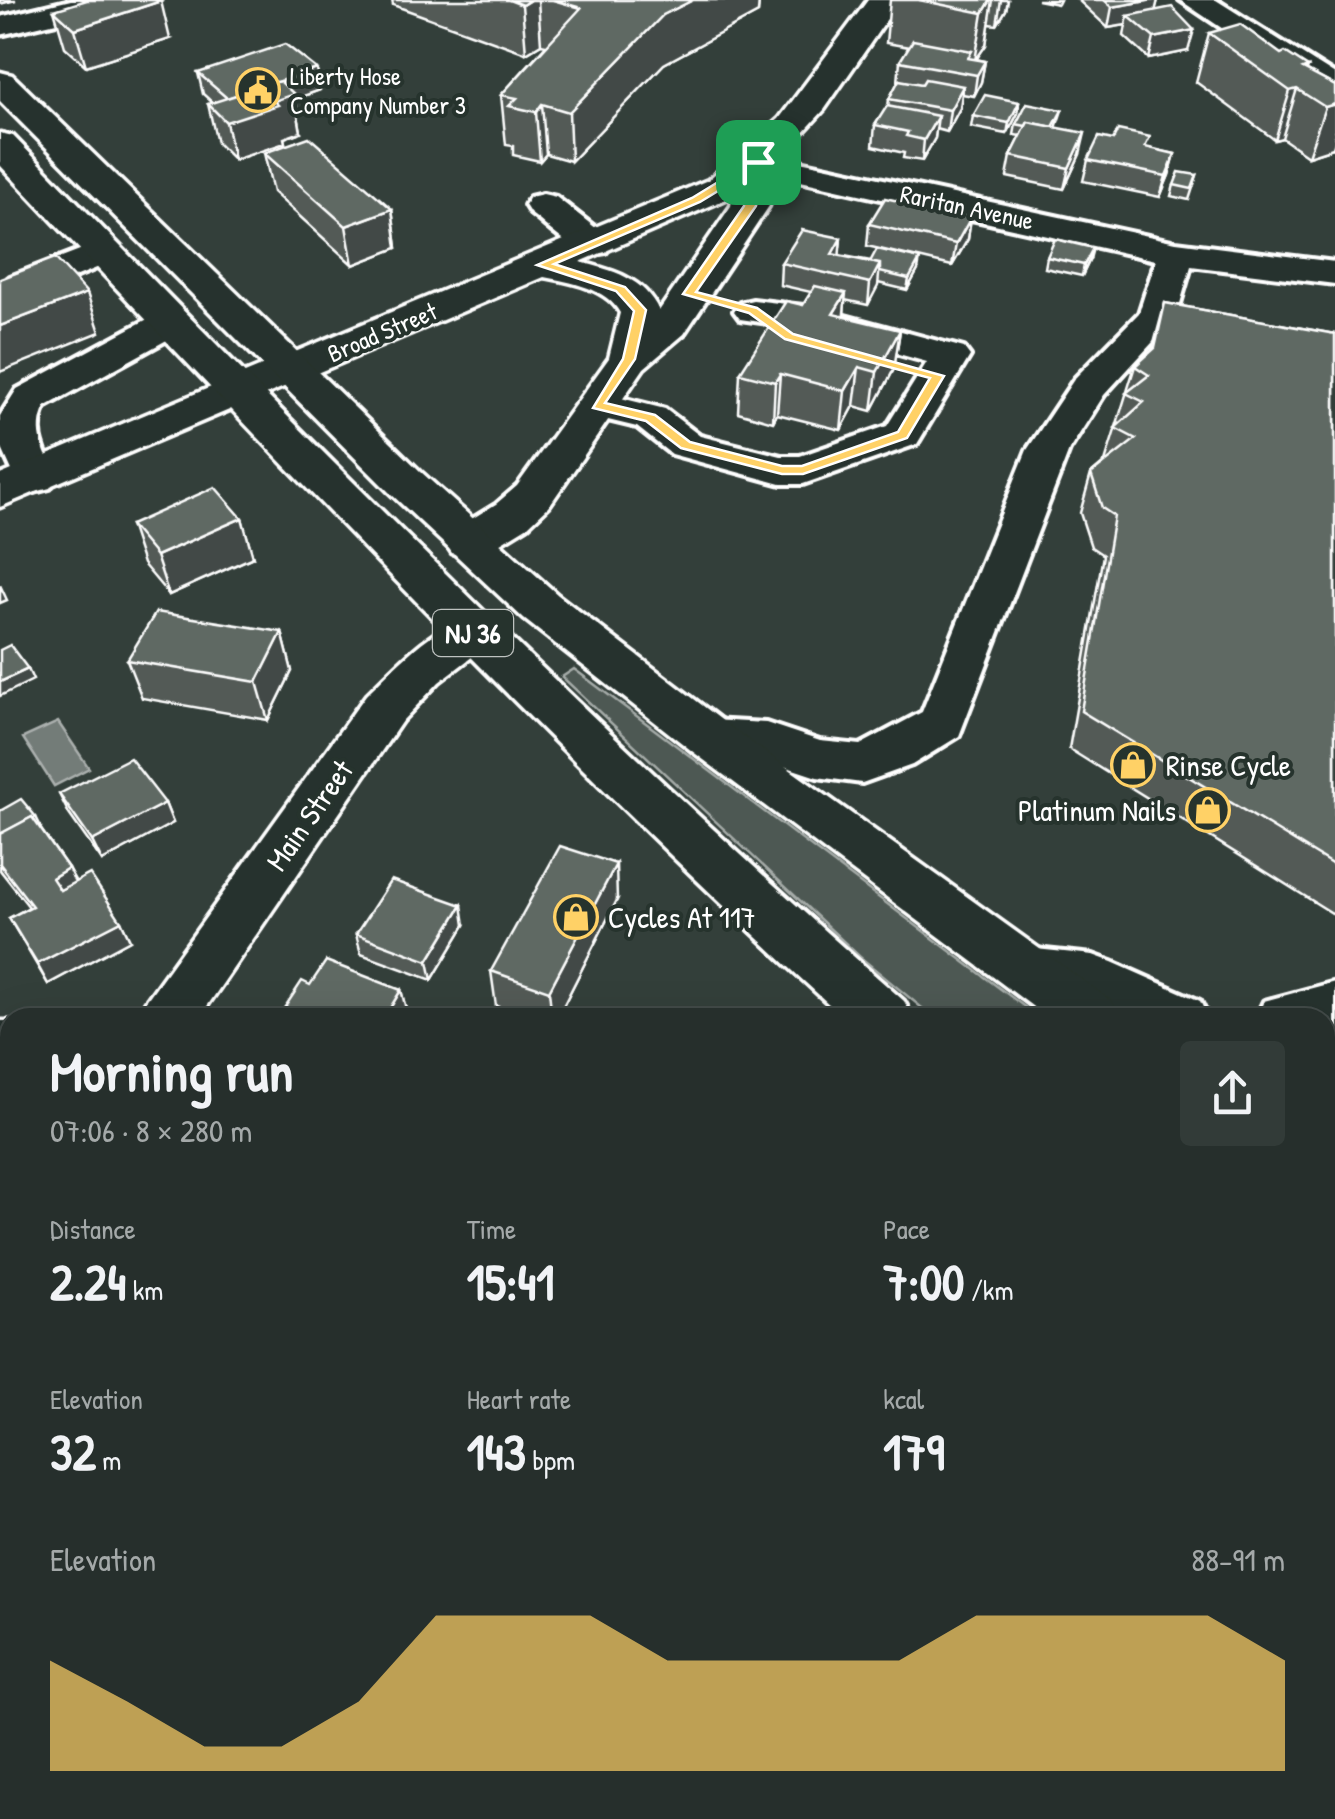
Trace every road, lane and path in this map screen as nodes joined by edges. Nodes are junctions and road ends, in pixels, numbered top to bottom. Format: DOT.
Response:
graph roads {
  1 [pos="110,0"];
  2 [pos="884,0"];
  3 [pos="1214,3"];
  4 [pos="0,26"];
  5 [pos="0,82"];
  6 [pos="1335,89"];
  7 [pos="0,144"];
  8 [pos="758,162"];
  9 [pos="543,205"];
  10 [pos="604,239"];
  11 [pos="103,252"];
  12 [pos="1176,253"];
  13 [pos="543,265"];
  14 [pos="1335,273"];
  15 [pos="689,294"];
  16 [pos="22,315"];
  17 [pos="170,322"];
  18 [pos="629,359"];
  19 [pos="291,370"];
  20 [pos="238,393"];
  21 [pos="598,405"];
  22 [pos="17,485"];
  23 [pos="468,542"];
  24 [pos="472,632"];
  25 [pos="710,738"];
  26 [pos="1026,970"];
  27 [pos="173,1008"];
  28 [pos="873,1008"];
  29 [pos="1078,1008"];
  30 [pos="1159,1008"];
  1 -- 4 [label="street"];
  2 -- 8 [label="main road"];
  3 -- 6 [label="street"];
  5 -- 19 [label="main road, NJ 36"];
  7 -- 11 [label="main road, NJ 36"];
  8 -- 10 [label="main road, Broad Street"];
  8 -- 12 [label="street, Raritan Avenue"];
  8 -- 15 [label="main road"];
  9 -- 10 [label="street"];
  10 -- 13 [label="main road, Broad Street"];
  10 -- 15 [label="main road"];
  11 -- 16 [label="street"];
  11 -- 17 [label="main road, NJ 36"];
  12 -- 14 [label="street, Raritan Avenue"];
  12 -- 25 [label="street"];
  13 -- 18 [label="main road"];
  13 -- 19 [label="main road, Broad Street"];
  15 -- 18 [label="main road"];
  15 -- 21 [label="street"];
  17 -- 20 [label="main road, NJ 36"];
  17 -- 22 [label="street"];
  18 -- 21 [label="main road"];
  19 -- 20 [label="main road, Broad Street"];
  19 -- 23 [label="main road, NJ 36"];
  20 -- 22 [label="main road, Broad Street"];
  20 -- 24 [label="main road, NJ 36"];
  21 -- 23 [label="main road"];
  23 -- 25 [label="main road, NJ 36"];
  24 -- 27 [label="main road, Main Street"];
  24 -- 28 [label="main road, NJ 36"];
  25 -- 26 [label="main road, NJ 36"];
  26 -- 29 [label="main road, NJ 36"];
  26 -- 30 [label="street"];
}
